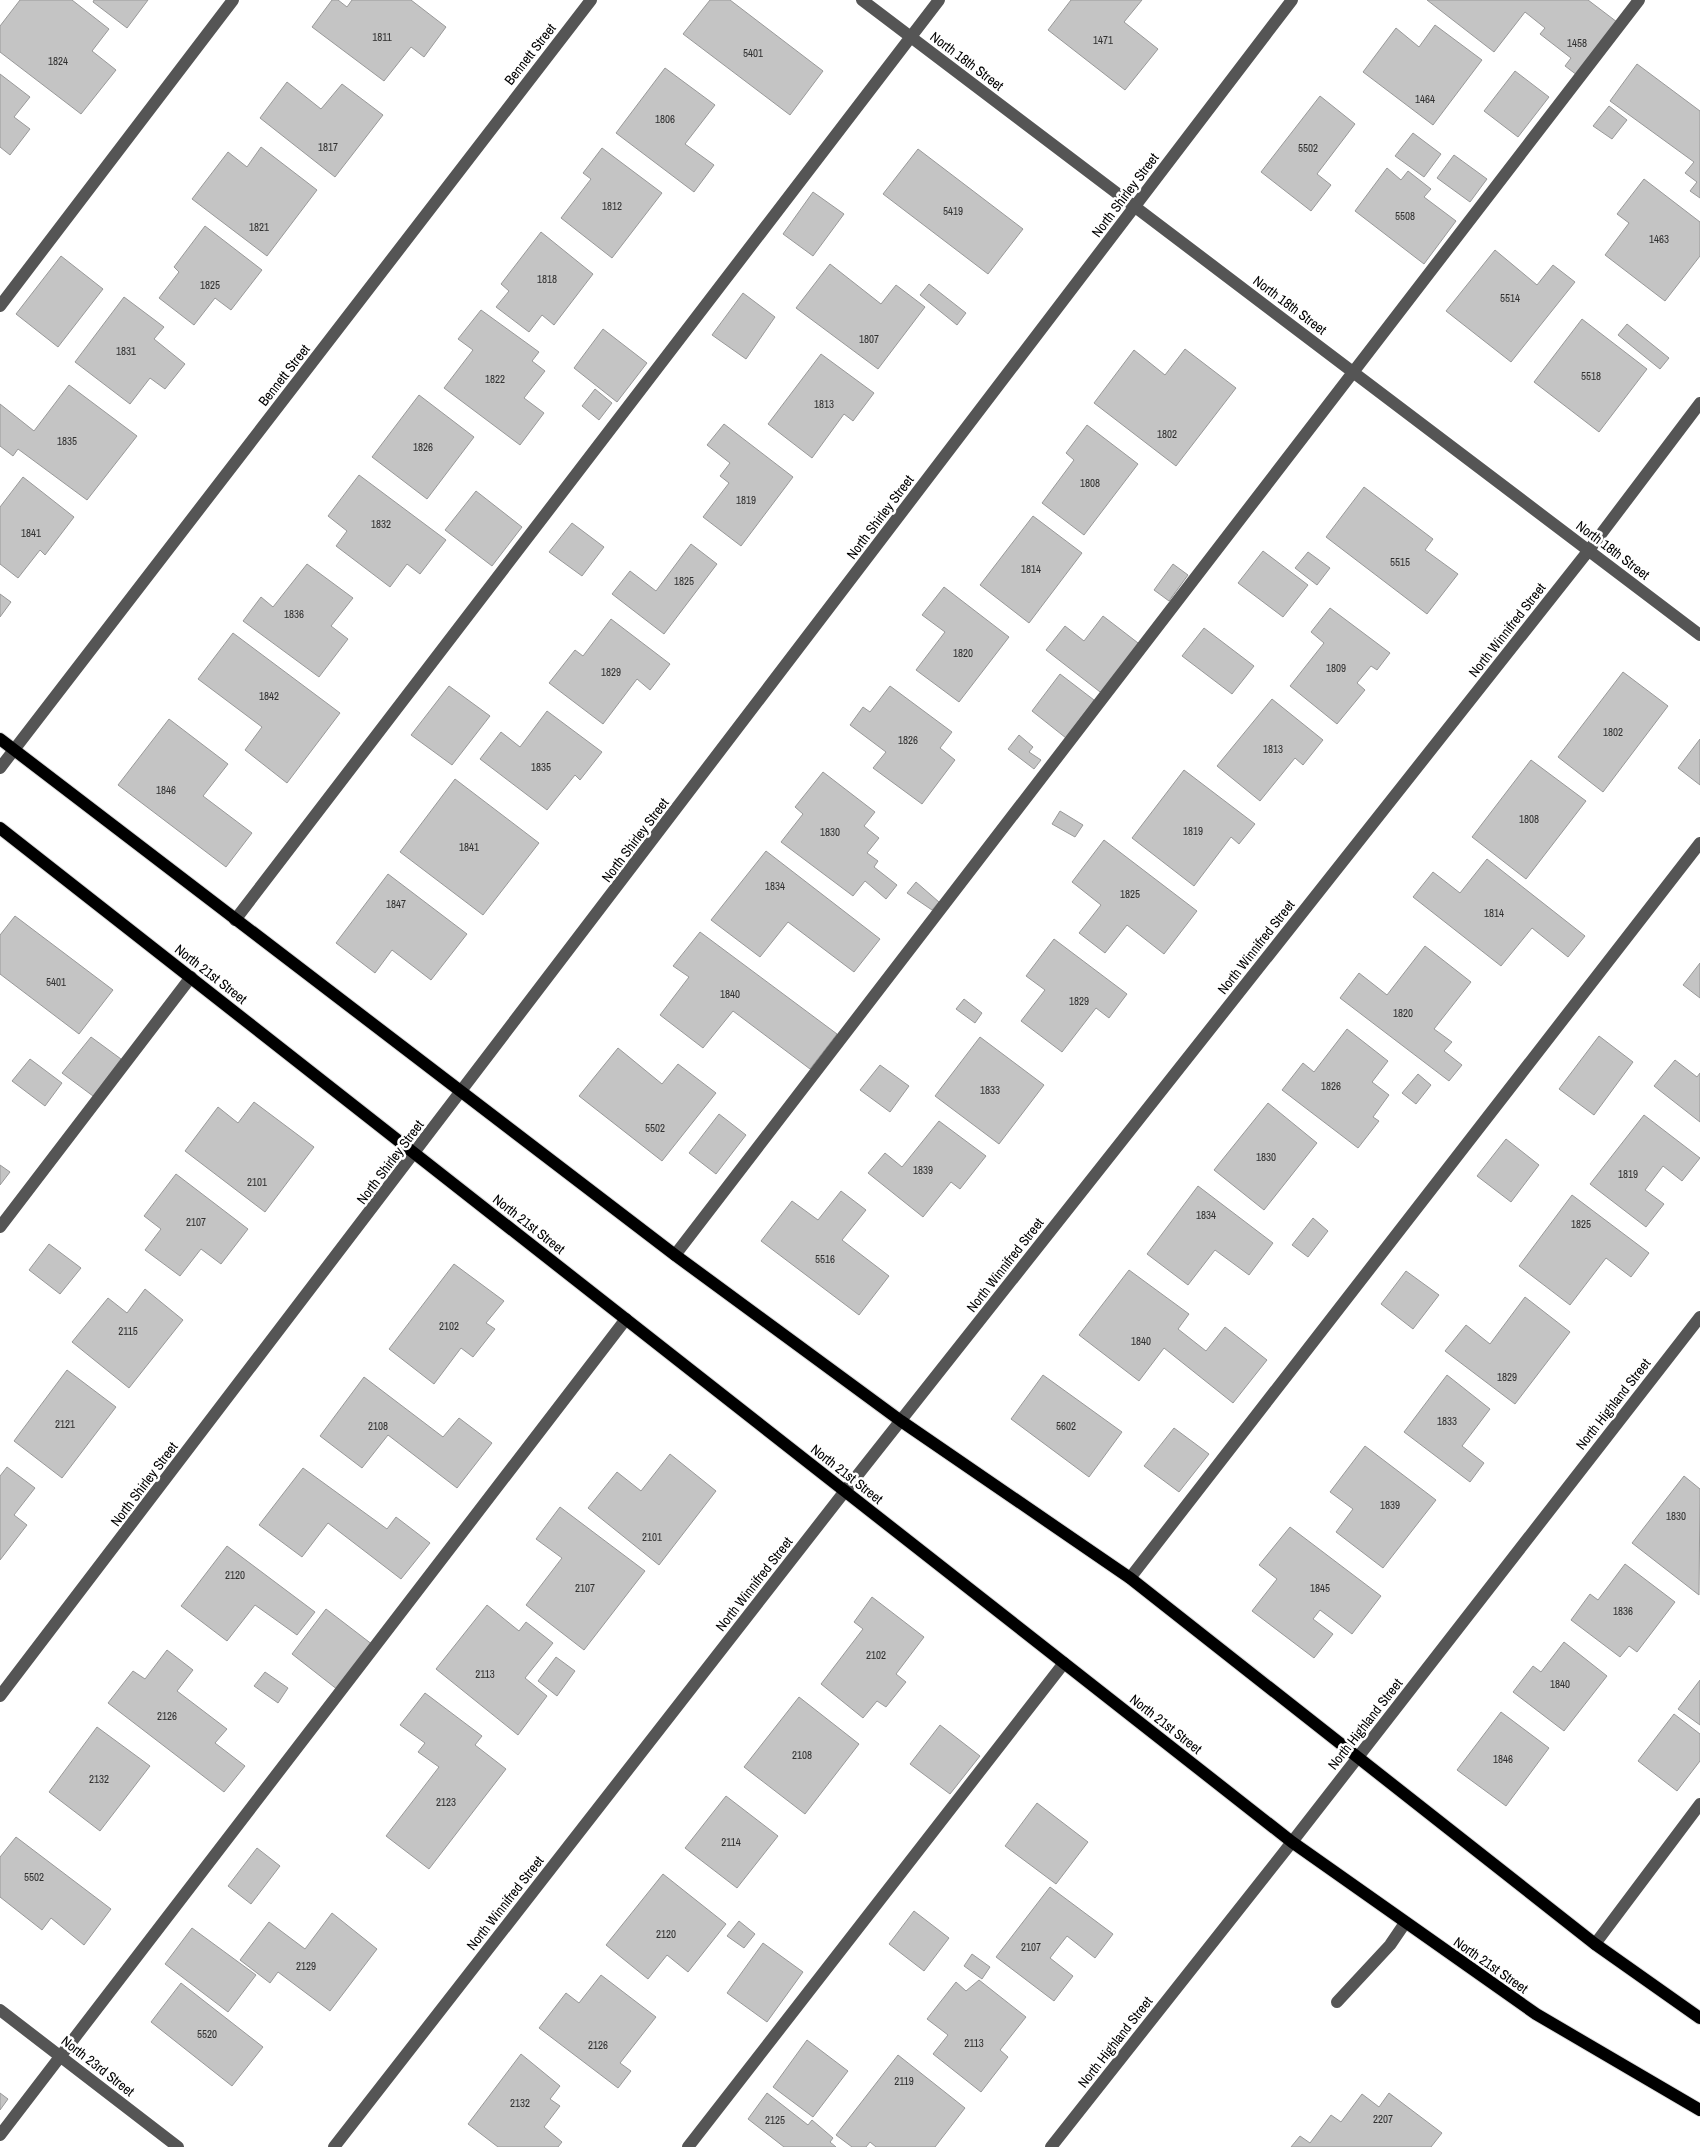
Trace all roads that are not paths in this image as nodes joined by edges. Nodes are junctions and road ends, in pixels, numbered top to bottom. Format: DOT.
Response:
graph roads {
  1 [pos="233,0"];
  2 [pos="591,0"];
  3 [pos="862,0"];
  4 [pos="939,0"];
  5 [pos="1292,0"];
  6 [pos="1638,0"];
  7 [pos="910,37"];
  8 [pos="1135,207"];
  9 [pos="0,306"];
  10 [pos="1353,372"];
  11 [pos="1700,402"];
  12 [pos="1589,550"];
  13 [pos="1700,635"];
  14 [pos="0,739"];
  15 [pos="14,750"];
  16 [pos="0,768"];
  17 [pos="0,828"];
  18 [pos="1700,843"];
  19 [pos="235,920"];
  20 [pos="191,977"];
  21 [pos="461,1093"];
  22 [pos="416,1153"];
  23 [pos="0,1227"];
  24 [pos="675,1255"];
  25 [pos="1700,1317"];
  26 [pos="626,1319"];
  27 [pos="901,1421"];
  28 [pos="845,1492"];
  29 [pos="1130,1578"];
  30 [pos="1064,1663"];
  31 [pos="0,1696"];
  32 [pos="1357,1758"];
  33 [pos="1700,1804"];
  34 [pos="1292,1842"];
  35 [pos="1405,1924"];
  36 [pos="1595,1944"];
  37 [pos="1337,2002"];
  38 [pos="0,2010"];
  39 [pos="1700,2018"];
  40 [pos="61,2056"];
  41 [pos="1700,2110"];
  42 [pos="0,2135"];
  43 [pos="178,2147"];
  44 [pos="334,2147"];
  45 [pos="688,2147"];
  46 [pos="1051,2147"];
  1 -- 9 [label="street"];
  2 -- 15 [label="street, Bennett Street"];
  3 -- 7 [label="street, North 18th Street"];
  4 -- 7 [label="street"];
  5 -- 8 [label="street, North Shirley Street"];
  6 -- 10 [label="street"];
  7 -- 8 [label="street, North 18th Street"];
  7 -- 19 [label="street"];
  8 -- 10 [label="street, North 18th Street"];
  8 -- 21 [label="street, North Shirley Street"];
  10 -- 12 [label="street, North 18th Street"];
  10 -- 24 [label="street"];
  11 -- 12 [label="street, North Winnifred Street"];
  12 -- 13 [label="street, North 18th Street"];
  12 -- 27 [label="street, North Winnifred Street"];
  14 -- 15 [label="main road"];
  15 -- 16 [label="street, Bennett Street"];
  15 -- 19 [label="main road"];
  17 -- 20 [label="main road, North 21st Street"];
  18 -- 29 [label="street"];
  19 -- 21 [label="main road"];
  20 -- 22 [label="main road, North 21st Street"];
  20 -- 23 [label="street"];
  21 -- 22 [label="street, North Shirley Street"];
  21 -- 24 [label="main road"];
  22 -- 26 [label="main road, North 21st Street"];
  22 -- 31 [label="street, North Shirley Street"];
  24 -- 27 [label="main road"];
  25 -- 32 [label="street, North Highland Street"];
  26 -- 28 [label="main road, North 21st Street"];
  26 -- 40 [label="street"];
  27 -- 28 [label="street, North Winnifred Street"];
  27 -- 29 [label="main road"];
  28 -- 30 [label="main road, North 21st Street"];
  28 -- 44 [label="street, North Winnifred Street"];
  29 -- 32 [label="main road"];
  30 -- 34 [label="main road, North 21st Street"];
  30 -- 45 [label="street"];
  32 -- 34 [label="street, North Highland Street"];
  32 -- 36 [label="main road"];
  33 -- 36 [label="street"];
  34 -- 35 [label="main road, North 21st Street"];
  34 -- 46 [label="street, North Highland Street"];
  35 -- 37 [label="street"];
  35 -- 41 [label="main road, North 21st Street"];
  36 -- 39 [label="main road"];
  38 -- 40 [label="street, North 23rd Street"];
  40 -- 42 [label="street"];
  40 -- 43 [label="street, North 23rd Street"];
}
